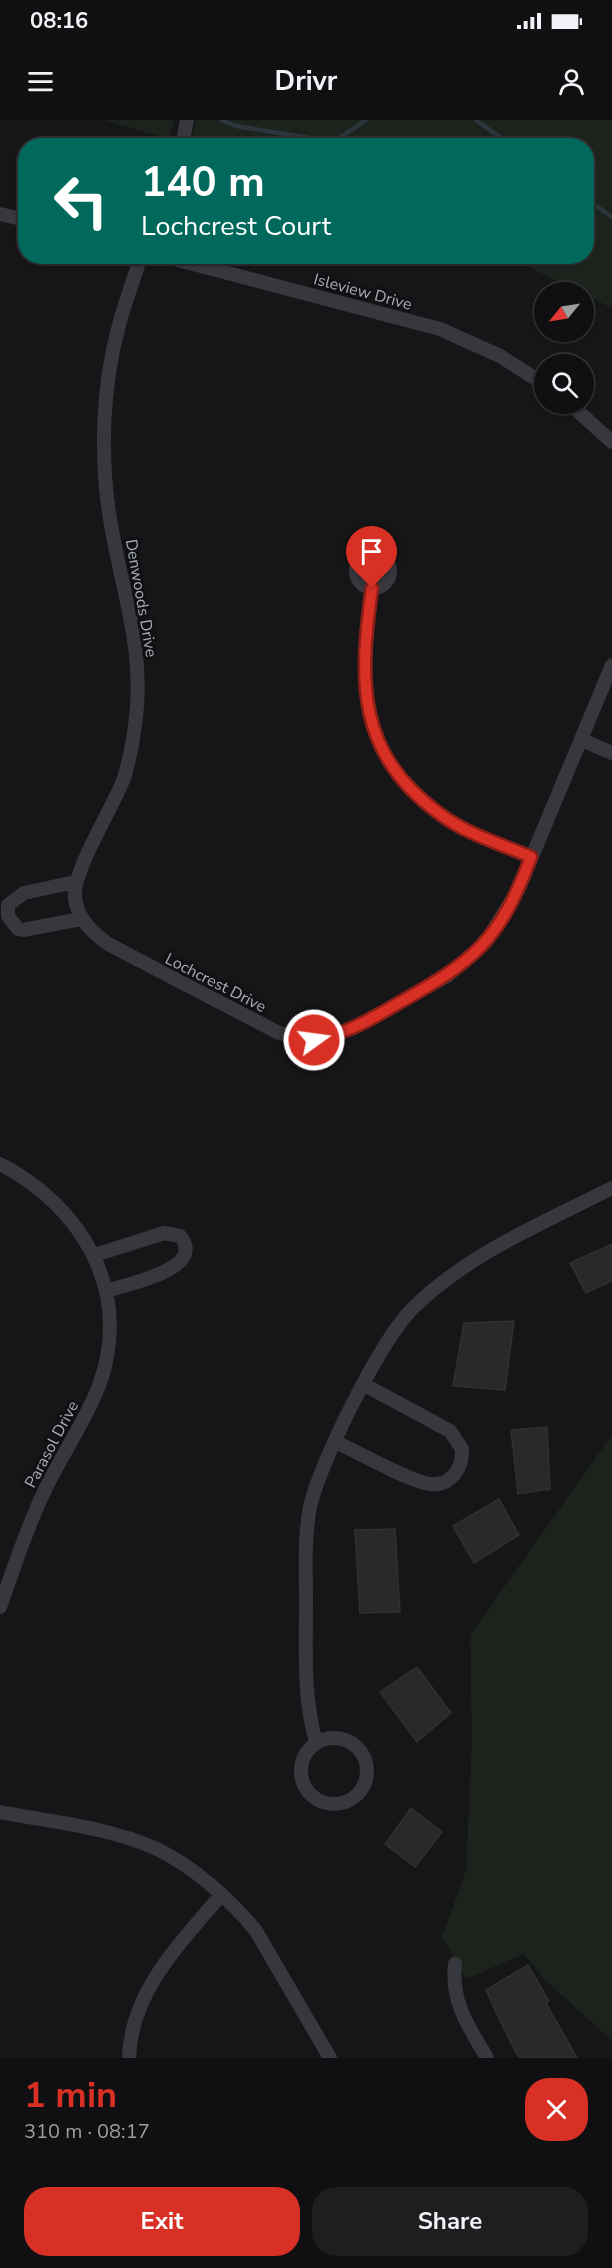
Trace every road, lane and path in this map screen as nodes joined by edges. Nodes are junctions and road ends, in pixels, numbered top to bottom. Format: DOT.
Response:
graph roads {
  1 [pos="187,120"];
  2 [pos="184,138"];
  3 [pos="0,214"];
  4 [pos="18,218"];
  5 [pos="138,264"];
  6 [pos="193,264"];
  7 [pos="534,378"];
  8 [pos="581,414"];
  9 [pos="612,442"];
  10 [pos="372,588"];
  11 [pos="612,665"];
  12 [pos="582,740"];
  13 [pos="612,753"];
  14 [pos="531,857"];
  15 [pos="75,882"];
  16 [pos="81,919"];
  17 [pos="0,1164"];
  18 [pos="612,1188"];
  19 [pos="95,1255"];
  20 [pos="106,1291"];
  21 [pos="363,1384"];
  22 [pos="336,1442"];
  23 [pos="0,1607"];
  24 [pos="316,1742"];
  25 [pos="0,1812"];
  26 [pos="221,1895"];
  27 [pos="455,1964"];
  28 [pos="129,2058"];
  29 [pos="330,2058"];
  30 [pos="487,2058"];
  1 -- 2 [label="street"];
  3 -- 4 [label="street"];
  5 -- 15 [label="street, Denwoods Drive"];
  6 -- 7 [label="street, Isleview Drive"];
  8 -- 9 [label="street"];
  10 -- 14 [label="street"];
  11 -- 12 [label="street, Lochcrest Drive"];
  12 -- 13 [label="street"];
  12 -- 14 [label="street, Lochcrest Drive"];
  14 -- 16 [label="street, Lochcrest Drive"];
  15 -- 16 [label="street"];
  15 -- 16 [label="street"];
  17 -- 19 [label="street, Parasol Drive"];
  18 -- 21 [label="street"];
  19 -- 20 [label="street, Parasol Drive"];
  19 -- 20 [label="street"];
  20 -- 23 [label="street, Parasol Drive"];
  21 -- 22 [label="street"];
  21 -- 22 [label="street"];
  22 -- 24 [label="street"];
  24 -- 24 [label="street"];
  25 -- 26 [label="street"];
  26 -- 28 [label="street"];
  26 -- 29 [label="street"];
  27 -- 30 [label="street"];
}
